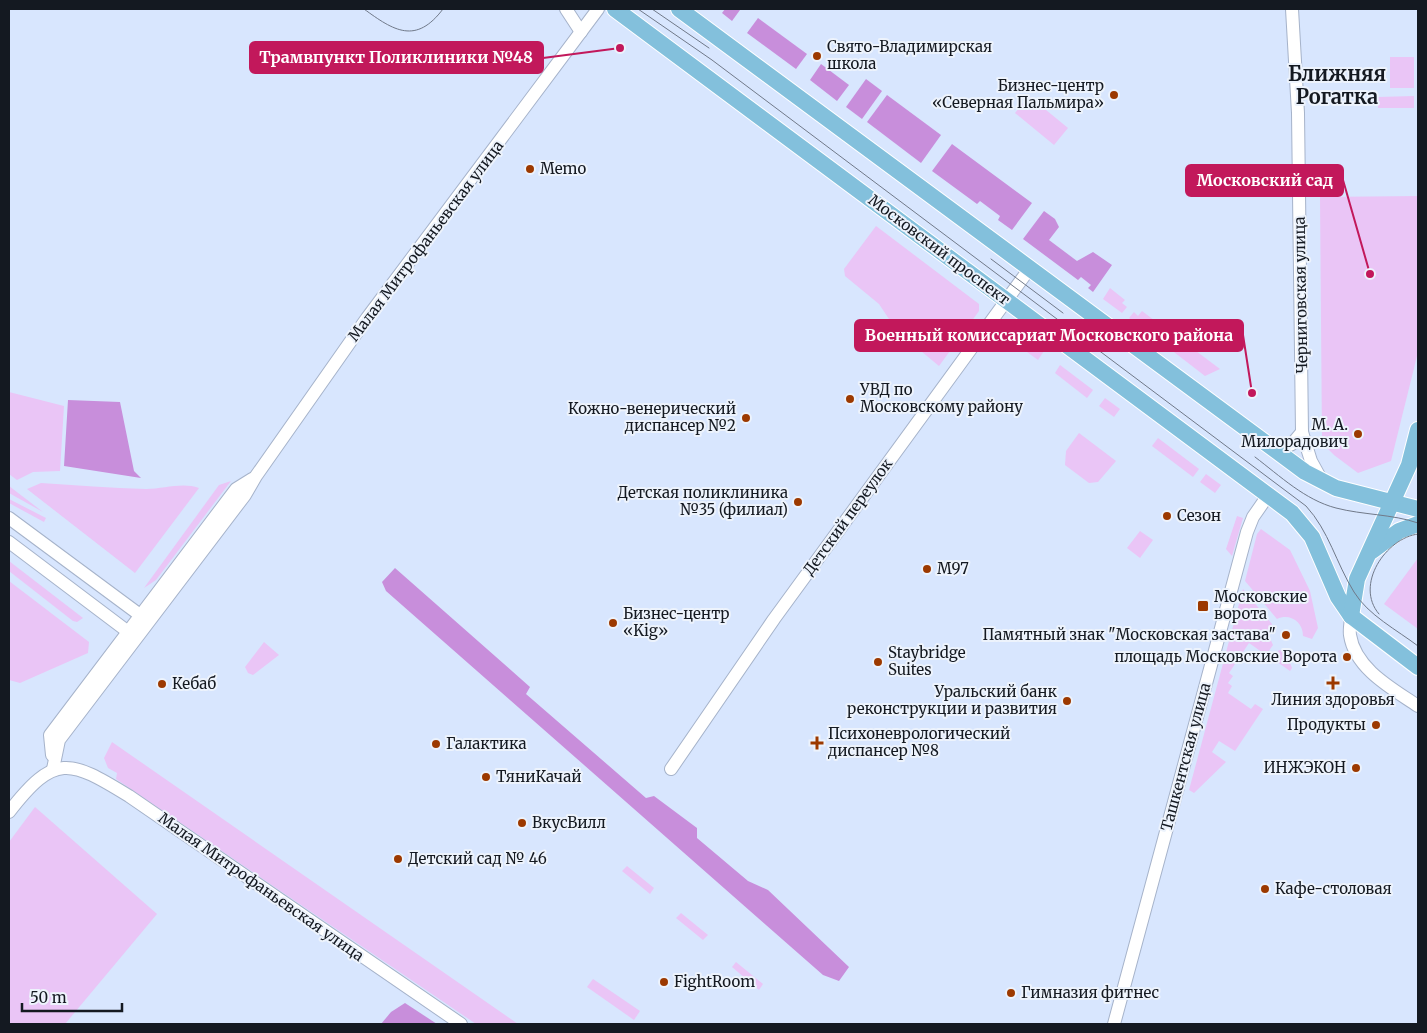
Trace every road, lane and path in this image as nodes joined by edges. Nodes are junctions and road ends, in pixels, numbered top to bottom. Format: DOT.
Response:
graph roads {
  1 [pos="566,9"];
  2 [pos="598,9"];
  3 [pos="615,9"];
  4 [pos="679,9"];
  5 [pos="1292,9"];
  6 [pos="581,32"];
  7 [pos="1030,268"];
  8 [pos="1007,300"];
  9 [pos="1418,430"];
  10 [pos="1302,432"];
  11 [pos="1276,451"];
  12 [pos="256,476"];
  13 [pos="1324,483"];
  14 [pos="1269,494"];
  15 [pos="1394,502"];
  16 [pos="1418,509"];
  17 [pos="9,518"];
  18 [pos="1418,524"];
  19 [pos="9,542"];
  20 [pos="1366,558"];
  21 [pos="140,615"];
  22 [pos="1351,616"];
  23 [pos="143,628"];
  24 [pos="127,631"];
  25 [pos="1418,667"];
  26 [pos="1418,706"];
  27 [pos="53,769"];
  28 [pos="671,770"];
  29 [pos="9,812"];
  30 [pos="461,1024"];
  31 [pos="1114,1024"];
  1 -- 6 [label="street"];
  2 -- 6 [label="street, Малая Митрофаньевская улица"];
  3 -- 8 [label="main road, Московский проспект"];
  4 -- 7 [label="main road"];
  5 -- 10 [label="street, Черниговская улица"];
  6 -- 12 [label="street, Малая Митрофаньевская улица"];
  7 -- 8 [label="street, Детский переулок"];
  7 -- 11 [label="main road"];
  8 -- 14 [label="main road, Московский проспект"];
  8 -- 28 [label="street, Детский переулок"];
  9 -- 15 [label="main road"];
  10 -- 11 [label="street"];
  10 -- 13 [label="street, Черниговская улица"];
  11 -- 13 [label="main road"];
  12 -- 21 [label="street, Малая Митрофаньевская улица"];
  12 -- 23 [label="street, Малая Митрофаньевская улица"];
  13 -- 15 [label="main road"];
  14 -- 22 [label="main road, Московский проспект"];
  14 -- 31 [label="street, Ташкентская улица"];
  15 -- 16 [label="main road"];
  15 -- 20 [label="main road"];
  17 -- 21 [label="street"];
  18 -- 20 [label="main road"];
  19 -- 24 [label="street"];
  20 -- 22 [label="main road"];
  21 -- 23 [label="street"];
  21 -- 24 [label="street, Малая Митрофаньевская улица"];
  22 -- 25 [label="main road, Московский проспект"];
  22 -- 26 [label="street"];
  23 -- 24 [label="street"];
  23 -- 27 [label="street, Малая Митрофаньевская улица"];
  24 -- 27 [label="street, Малая Митрофаньевская улица"];
  27 -- 29 [label="street"];
  27 -- 30 [label="street, Малая Митрофаньевская улица"];
}
